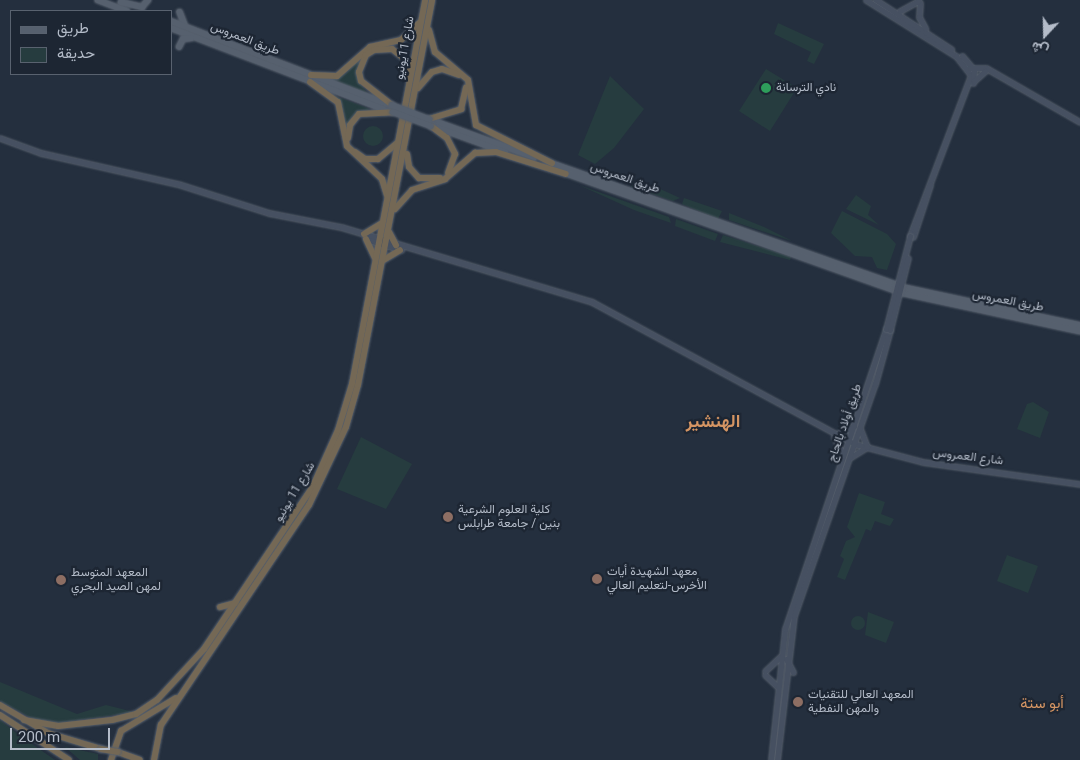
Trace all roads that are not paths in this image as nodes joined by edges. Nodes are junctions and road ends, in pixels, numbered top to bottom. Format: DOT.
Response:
graph roads {
  1 [pos="98,0"];
  2 [pos="148,0"];
  3 [pos="425,0"];
  4 [pos="432,0"];
  5 [pos="866,0"];
  6 [pos="876,0"];
  7 [pos="920,1"];
  8 [pos="119,3"];
  9 [pos="892,9"];
  10 [pos="142,10"];
  11 [pos="180,12"];
  12 [pos="426,18"];
  13 [pos="908,20"];
  14 [pos="172,22"];
  15 [pos="172,28"];
  16 [pos="928,33"];
  17 [pos="201,36"];
  18 [pos="179,47"];
  19 [pos="964,58"];
  20 [pos="984,69"];
  21 [pos="972,70"];
  22 [pos="310,78"];
  23 [pos="974,82"];
  24 [pos="411,96"];
  25 [pos="966,99"];
  26 [pos="392,109"];
  27 [pos="430,122"];
  28 [pos="1080,122"];
  29 [pos="400,137"];
  30 [pos="407,137"];
  31 [pos="0,138"];
  32 [pos="552,163"];
  33 [pos="566,174"];
  34 [pos="388,200"];
  35 [pos="387,221"];
  36 [pos="388,230"];
  37 [pos="365,236"];
  38 [pos="383,243"];
  39 [pos="398,248"];
  40 [pos="379,261"];
  41 [pos="1080,325"];
  42 [pos="888,329"];
  43 [pos="1080,331"];
  44 [pos="854,426"];
  45 [pos="860,428"];
  46 [pos="832,435"];
  47 [pos="848,442"];
  48 [pos="855,444"];
  49 [pos="867,448"];
  50 [pos="844,456"];
  51 [pos="850,458"];
  52 [pos="1080,484"];
  53 [pos="284,537"];
  54 [pos="238,600"];
  55 [pos="222,623"];
  56 [pos="783,658"];
  57 [pos="784,684"];
  58 [pos="778,686"];
  59 [pos="182,692"];
  60 [pos="0,706"];
  61 [pos="136,714"];
  62 [pos="0,716"];
  63 [pos="24,720"];
  64 [pos="69,760"];
  65 [pos="109,760"];
  66 [pos="140,760"];
  67 [pos="154,760"];
  68 [pos="772,760"];
  69 [pos="777,760"];
  1 -- 8 [label="main road"];
  2 -- 8 [label="main road"];
  3 -- 12 [label="highway, شارع 11يونيو"];
  4 -- 12 [label="highway"];
  5 -- 13 [label="main road"];
  6 -- 9 [label="main road"];
  7 -- 9 [label="main road"];
  7 -- 13 [label="main road"];
  7 -- 16 [label="main road"];
  8 -- 10 [label="main road"];
  9 -- 13 [label="main road"];
  11 -- 17 [label="main road"];
  12 -- 22 [label="highway"];
  12 -- 24 [label="highway, شارع 11يونيو"];
  12 -- 32 [label="highway"];
  13 -- 16 [label="main road"];
  13 -- 21 [label="main road"];
  14 -- 17 [label="main road, طريق العمروس"];
  15 -- 17 [label="main road, طريق العمروس"];
  16 -- 19 [label="main road"];
  17 -- 18 [label="main road"];
  17 -- 22 [label="main road, طريق العمروس"];
  19 -- 20 [label="main road"];
  19 -- 21 [label="main road"];
  20 -- 21 [label="main road"];
  20 -- 23 [label="main road"];
  20 -- 28 [label="main road"];
  21 -- 23 [label="main road"];
  21 -- 25 [label="main road"];
  22 -- 26 [label="main road, طريق العمروس"];
  22 -- 34 [label="highway"];
  23 -- 25 [label="main road"];
  24 -- 26 [label="highway"];
  24 -- 27 [label="highway"];
  24 -- 29 [label="highway, شارع 11 يونيو"];
  24 -- 30 [label="highway, شارع 11 يونيو"];
  25 -- 42 [label="main road, طريق أولاد بالحاج, bridge"];
  26 -- 27 [label="main road, طريق العمروس, bridge"];
  26 -- 29 [label="highway"];
  27 -- 30 [label="highway"];
  27 -- 32 [label="main road, طريق العمروس"];
  27 -- 33 [label="main road, طريق العمروس"];
  29 -- 34 [label="highway, شارع 11 يونيو"];
  30 -- 35 [label="highway, شارع 11 يونيو"];
  31 -- 37 [label="main road, شارع العمروس"];
  32 -- 41 [label="main road, طريق العمروس"];
  33 -- 35 [label="highway"];
  33 -- 43 [label="main road, طريق العمروس"];
  34 -- 35 [label="highway, شارع 11 يونيو"];
  35 -- 36 [label="highway, شارع 11 يونيو"];
  35 -- 37 [label="highway"];
  35 -- 38 [label="highway, شارع 11 يونيو"];
  36 -- 38 [label="highway, شارع 11 يونيو"];
  36 -- 39 [label="highway"];
  37 -- 38 [label="main road, شارع العمروس"];
  37 -- 40 [label="highway"];
  38 -- 39 [label="main road, شارع العمروس"];
  38 -- 40 [label="highway, شارع 11 يونيو"];
  39 -- 40 [label="highway"];
  39 -- 46 [label="main road, شارع العمروس"];
  40 -- 53 [label="highway, شارع 11 يونيو"];
  42 -- 44 [label="main road, طريق أولاد بالحاج"];
  42 -- 45 [label="main road, طريق أولاد بالحاج"];
  44 -- 46 [label="main road"];
  44 -- 47 [label="main road, طريق أولاد بالحاج"];
  45 -- 48 [label="main road, طريق أولاد بالحاج"];
  45 -- 49 [label="main road"];
  46 -- 47 [label="main road, شارع العمروس"];
  46 -- 50 [label="main road"];
  47 -- 48 [label="main road, شارع العمروس"];
  47 -- 50 [label="main road, طريق أولاد بالحاج"];
  48 -- 49 [label="main road, شارع العمروس"];
  48 -- 51 [label="main road, طريق أولاد بالحاج"];
  49 -- 51 [label="main road"];
  49 -- 52 [label="main road, شارع العمروس"];
  50 -- 56 [label="main road, طريق أولاد بالحاج"];
  51 -- 56 [label="main road, طريق أولاد بالحاج"];
  53 -- 54 [label="highway, شارع 11 يونيو"];
  53 -- 59 [label="highway, شارع 11 يونيو"];
  54 -- 55 [label="highway, شارع 11 يونيو"];
  54 -- 55 [label="highway"];
  55 -- 61 [label="highway, شارع 11 يونيو"];
  56 -- 57 [label="main road, طريق أولاد بالحاج"];
  56 -- 57 [label="main road"];
  56 -- 58 [label="main road, طريق أولاد بالحاج"];
  56 -- 58 [label="main road"];
  57 -- 69 [label="main road, طريق أولاد بالحاج"];
  58 -- 68 [label="main road, طريق أولاد بالحاج"];
  59 -- 65 [label="highway"];
  59 -- 67 [label="highway, شارع 11 يونيو"];
  60 -- 63 [label="highway"];
  61 -- 63 [label="highway, شارع 11 يونيو"];
  61 -- 65 [label="highway"];
  62 -- 64 [label="highway"];
  63 -- 66 [label="highway, bridge"];
}
